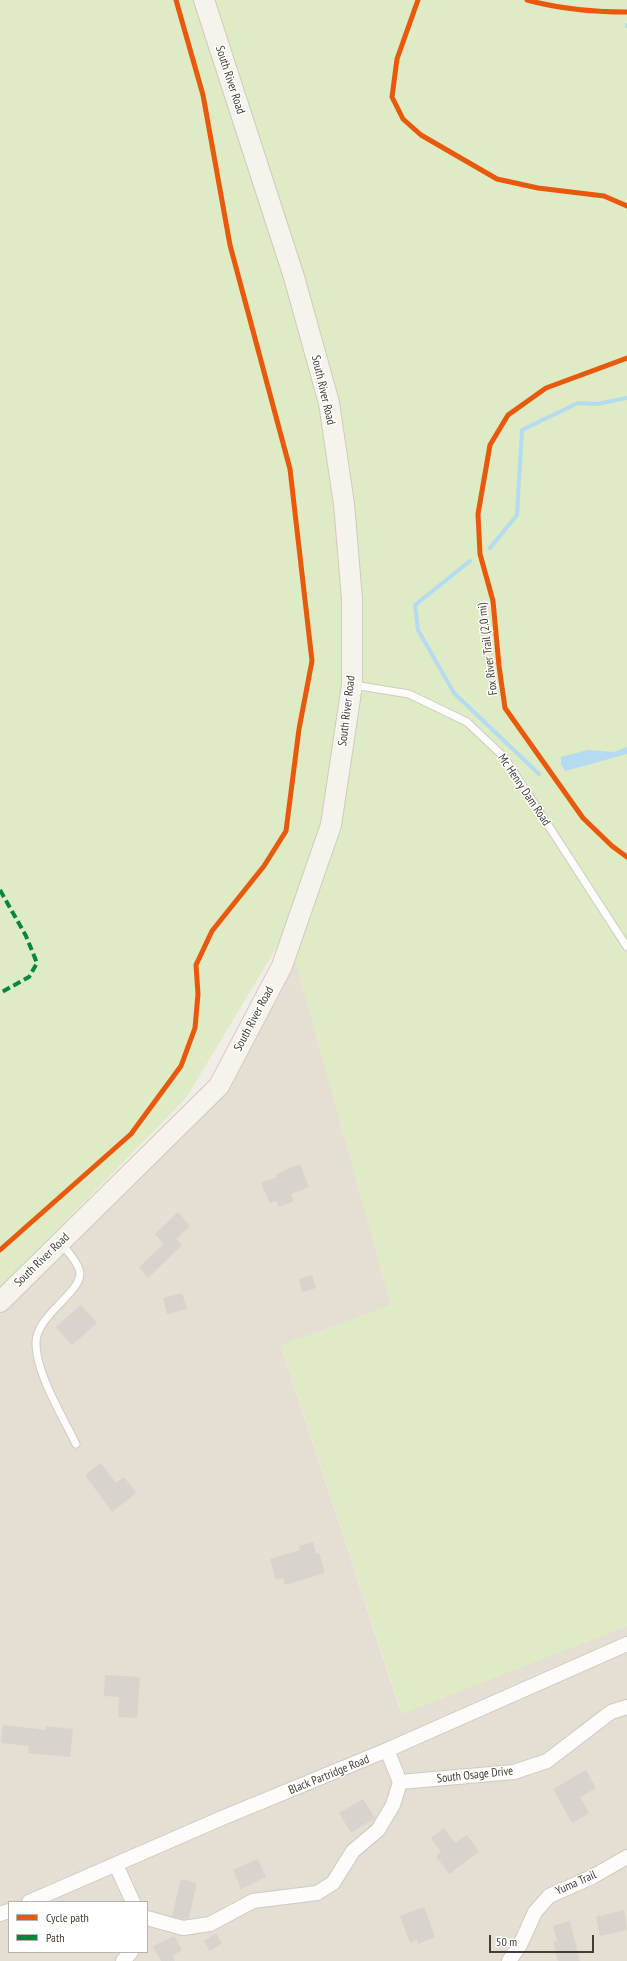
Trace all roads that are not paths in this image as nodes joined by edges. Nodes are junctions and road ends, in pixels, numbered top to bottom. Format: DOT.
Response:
graph roads {
  1 [pos="204,0"];
  2 [pos="352,685"];
  3 [pos="627,947"];
  4 [pos="60,1242"];
  5 [pos="0,1302"];
  6 [pos="76,1444"];
  7 [pos="627,1644"];
  8 [pos="627,1707"];
  9 [pos="387,1750"];
  10 [pos="400,1782"];
  11 [pos="627,1857"];
  12 [pos="116,1865"];
  13 [pos="31,1901"];
  14 [pos="133,1901"];
  15 [pos="148,1918"];
  16 [pos="130,1953"];
  17 [pos="122,1961"];
  18 [pos="510,1961"];
  1 -- 2 [label="street, South River Road"];
  2 -- 3 [label="lane, Mc Henry Dam Road"];
  2 -- 4 [label="street, South River Road"];
  4 -- 5 [label="street, South River Road"];
  4 -- 6 [label="lane"];
  7 -- 9 [label="street, Black Partridge Road"];
  8 -- 10 [label="street, South Osage Drive"];
  9 -- 10 [label="street"];
  9 -- 12 [label="street, Black Partridge Road"];
  10 -- 15 [label="street"];
  11 -- 18 [label="street, Yuma Trail"];
  12 -- 13 [label="street, Black Partridge Road"];
  12 -- 14 [label="street"];
  16 -- 17 [label="street"];
}
